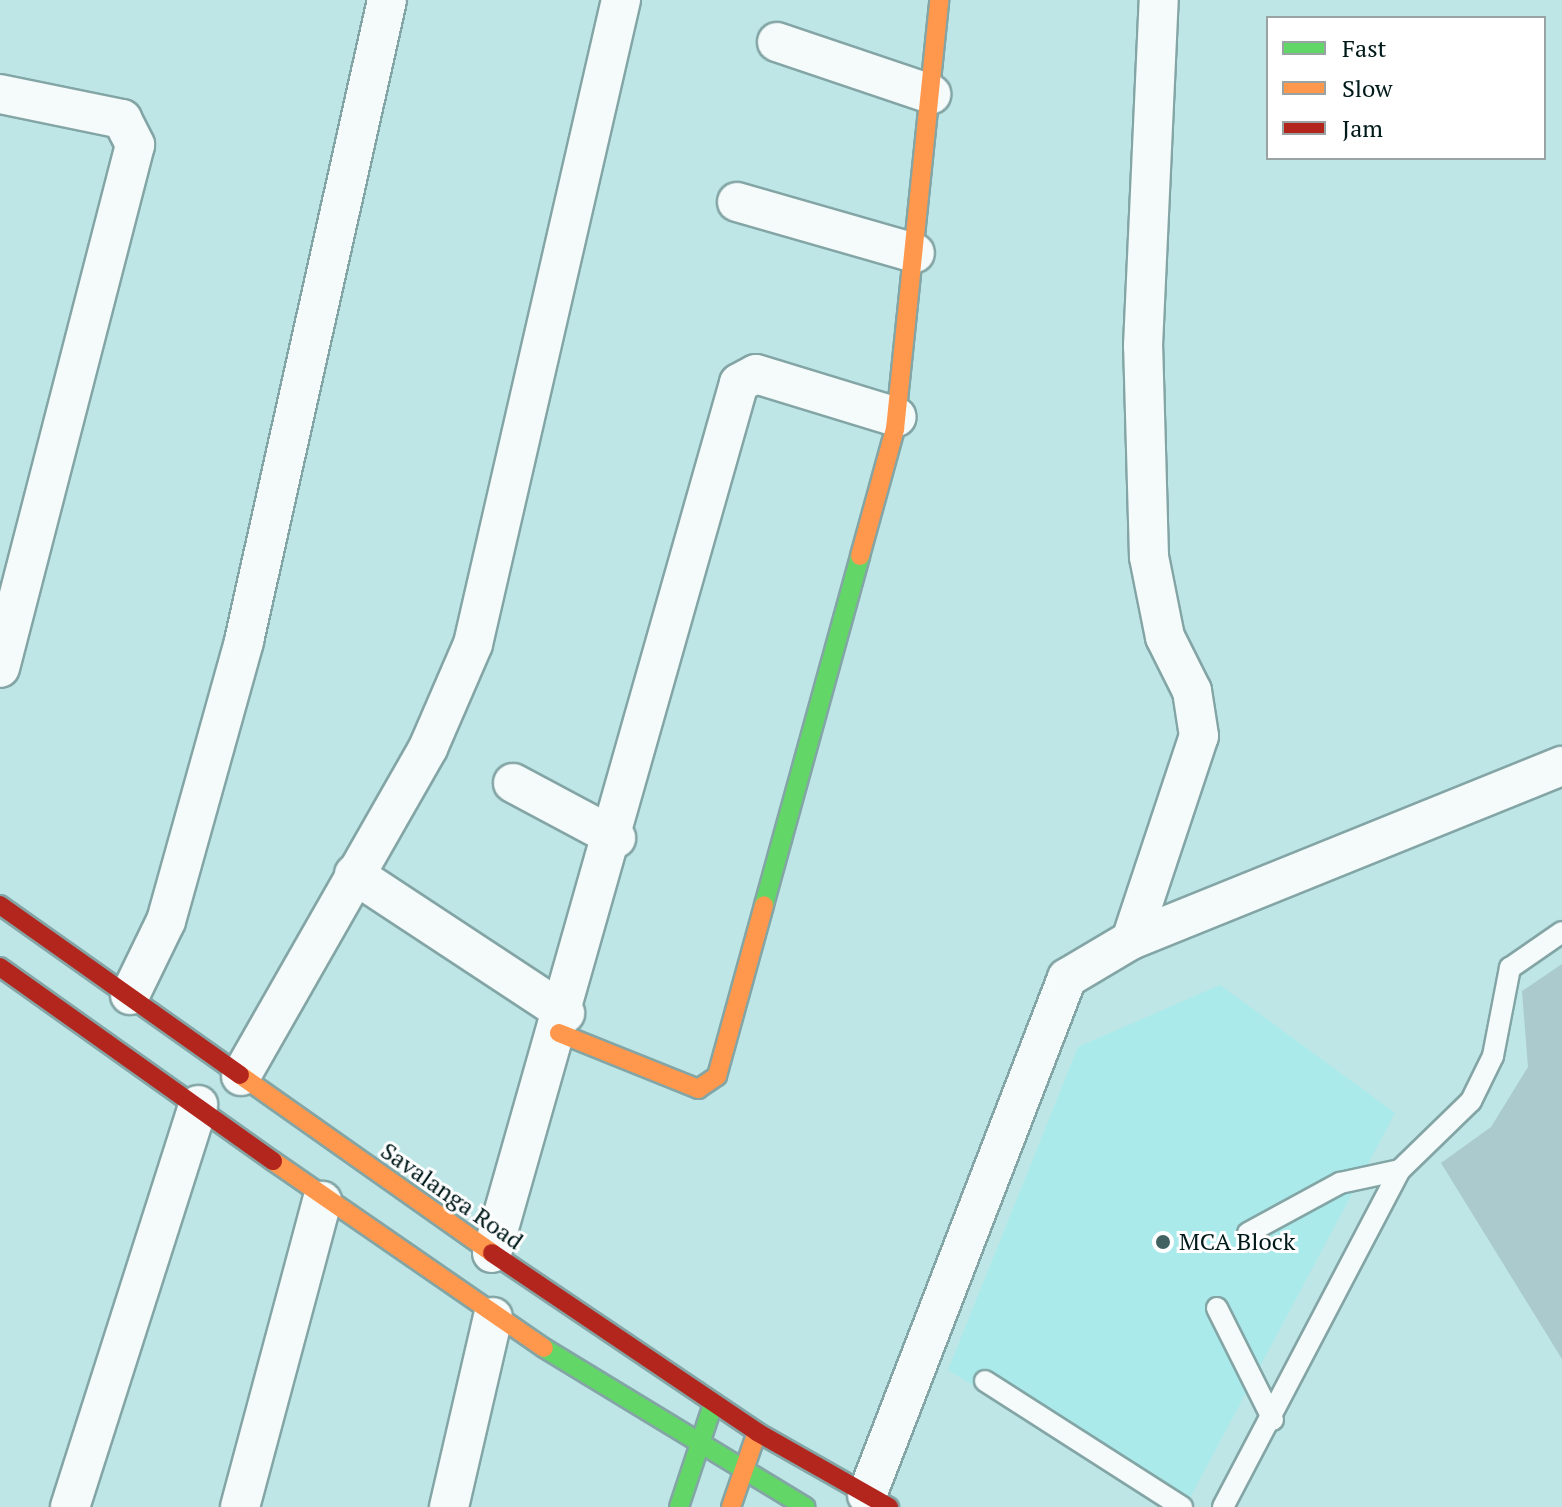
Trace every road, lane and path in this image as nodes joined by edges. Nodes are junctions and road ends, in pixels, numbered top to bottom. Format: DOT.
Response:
graph roads {
  1 [pos="387,0"];
  2 [pos="621,0"];
  3 [pos="939,0"];
  4 [pos="1159,0"];
  5 [pos="777,42"];
  6 [pos="0,94"];
  7 [pos="931,94"];
  8 [pos="737,202"];
  9 [pos="915,253"];
  10 [pos="897,417"];
  11 [pos="0,668"];
  12 [pos="1562,766"];
  13 [pos="513,783"];
  14 [pos="616,838"];
  15 [pos="354,874"];
  16 [pos="0,905"];
  17 [pos="1562,932"];
  18 [pos="1131,940"];
  19 [pos="0,967"];
  20 [pos="130,995"];
  21 [pos="562,1023"];
  22 [pos="241,1076"];
  23 [pos="198,1105"];
  24 [pos="1400,1170"];
  25 [pos="322,1201"];
  26 [pos="1248,1233"];
  27 [pos="492,1253"];
  28 [pos="1217,1308"];
  29 [pos="493,1317"];
  30 [pos="985,1381"];
  31 [pos="713,1403"];
  32 [pos="1273,1420"];
  33 [pos="757,1432"];
  34 [pos="696,1445"];
  35 [pos="741,1471"];
  36 [pos="878,1501"];
  37 [pos="70,1507"];
  38 [pos="240,1507"];
  39 [pos="449,1507"];
  40 [pos="679,1507"];
  41 [pos="731,1507"];
  42 [pos="805,1507"];
  43 [pos="1182,1507"];
  44 [pos="1223,1507"];
  1 -- 20 [label="street"];
  2 -- 15 [label="street"];
  3 -- 7 [label="main road"];
  4 -- 18 [label="street"];
  5 -- 7 [label="street"];
  6 -- 11 [label="street"];
  7 -- 9 [label="main road"];
  8 -- 9 [label="street"];
  9 -- 10 [label="main road"];
  10 -- 14 [label="street"];
  10 -- 21 [label="main road"];
  12 -- 18 [label="street"];
  13 -- 14 [label="street"];
  14 -- 21 [label="street"];
  15 -- 21 [label="street"];
  15 -- 22 [label="street"];
  16 -- 20 [label="main road, Savalanga Road"];
  17 -- 24 [label="lane"];
  18 -- 36 [label="street"];
  19 -- 23 [label="main road"];
  20 -- 22 [label="main road, Savalanga Road"];
  21 -- 27 [label="street"];
  22 -- 27 [label="main road, Savalanga Road"];
  23 -- 25 [label="main road"];
  23 -- 37 [label="street"];
  24 -- 26 [label="lane"];
  24 -- 32 [label="lane"];
  25 -- 29 [label="main road"];
  25 -- 38 [label="street"];
  27 -- 31 [label="main road, Savalanga Road"];
  28 -- 32 [label="lane"];
  29 -- 34 [label="main road"];
  29 -- 39 [label="street"];
  30 -- 43 [label="lane"];
  31 -- 33 [label="main road, Savalanga Road"];
  31 -- 34 [label="main road"];
  32 -- 44 [label="lane"];
  33 -- 35 [label="main road"];
  33 -- 36 [label="main road, Savalanga Road"];
  34 -- 35 [label="main road"];
  34 -- 40 [label="main road"];
  35 -- 41 [label="main road"];
  35 -- 42 [label="main road"];
}
